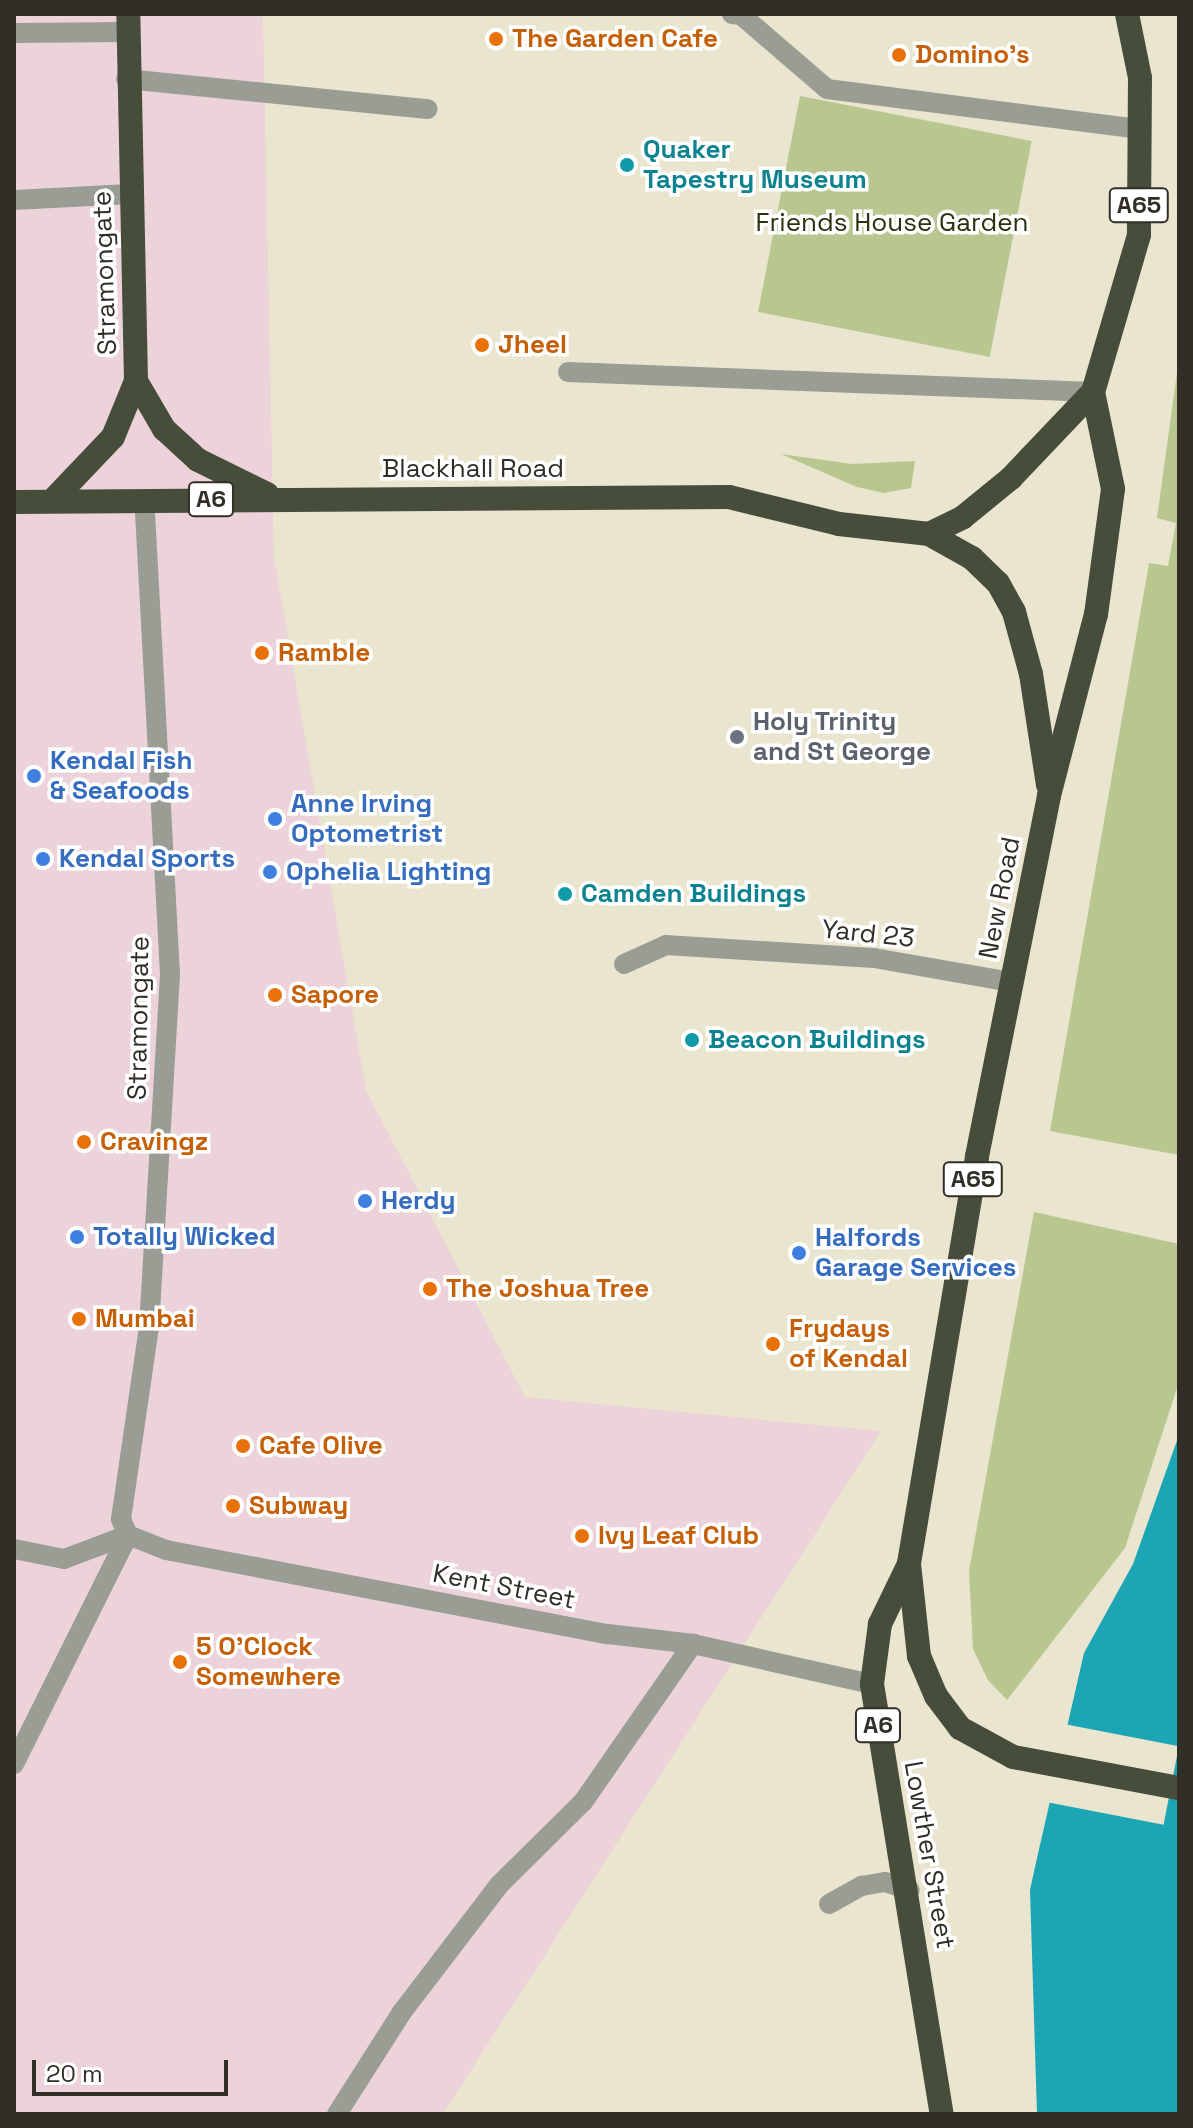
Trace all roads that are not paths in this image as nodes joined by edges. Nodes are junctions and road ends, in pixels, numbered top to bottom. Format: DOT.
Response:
graph roads {
  1 [pos="732,14"];
  2 [pos="1127,14"];
  3 [pos="127,23"];
  4 [pos="14,33"];
  5 [pos="126,79"];
  6 [pos="428,109"];
  7 [pos="1140,129"];
  8 [pos="130,194"];
  9 [pos="14,200"];
  10 [pos="568,372"];
  11 [pos="136,381"];
  12 [pos="1093,392"];
  13 [pos="277,498"];
  14 [pos="144,500"];
  15 [pos="52,501"];
  16 [pos="14,502"];
  17 [pos="929,534"];
  18 [pos="1049,796"];
  19 [pos="624,964"];
  20 [pos="1012,982"];
  21 [pos="128,1535"];
  22 [pos="14,1549"];
  23 [pos="909,1564"];
  24 [pos="693,1644"];
  25 [pos="872,1684"];
  26 [pos="14,1764"];
  27 [pos="1179,1788"];
  28 [pos="910,1890"];
  29 [pos="829,1904"];
  30 [pos="337,2114"];
  31 [pos="942,2114"];
  1 -- 7 [label="street"];
  2 -- 7 [label="highway, New Road / A65"];
  3 -- 4 [label="street"];
  3 -- 5 [label="highway, Stramongate"];
  5 -- 6 [label="street"];
  5 -- 8 [label="highway, Stramongate"];
  7 -- 12 [label="highway, New Road / A65"];
  8 -- 9 [label="street"];
  8 -- 11 [label="highway, Stramongate"];
  10 -- 12 [label="street"];
  11 -- 13 [label="highway"];
  11 -- 15 [label="highway, Stramongate"];
  12 -- 17 [label="highway"];
  12 -- 18 [label="highway, New Road / A65"];
  13 -- 14 [label="highway, Blackhall Road / A6"];
  13 -- 17 [label="highway, Blackhall Road"];
  14 -- 15 [label="highway, Blackhall Road / A6"];
  14 -- 21 [label="street, Stramongate"];
  15 -- 16 [label="highway, Blackhall Road / A6"];
  17 -- 18 [label="highway, Blackhall Road"];
  18 -- 20 [label="highway, New Road / A65"];
  19 -- 20 [label="street, Yard 23"];
  20 -- 23 [label="highway, New Road / A65"];
  21 -- 22 [label="street"];
  21 -- 24 [label="street, Kent Street"];
  21 -- 26 [label="street"];
  23 -- 25 [label="highway, Lowther Street / A6"];
  23 -- 27 [label="highway, New Road / A65"];
  24 -- 25 [label="street, Kent Street"];
  24 -- 30 [label="street"];
  25 -- 28 [label="highway, Lowther Street / A6"];
  28 -- 29 [label="street"];
  28 -- 31 [label="highway, Lowther Street / A6"];
}
